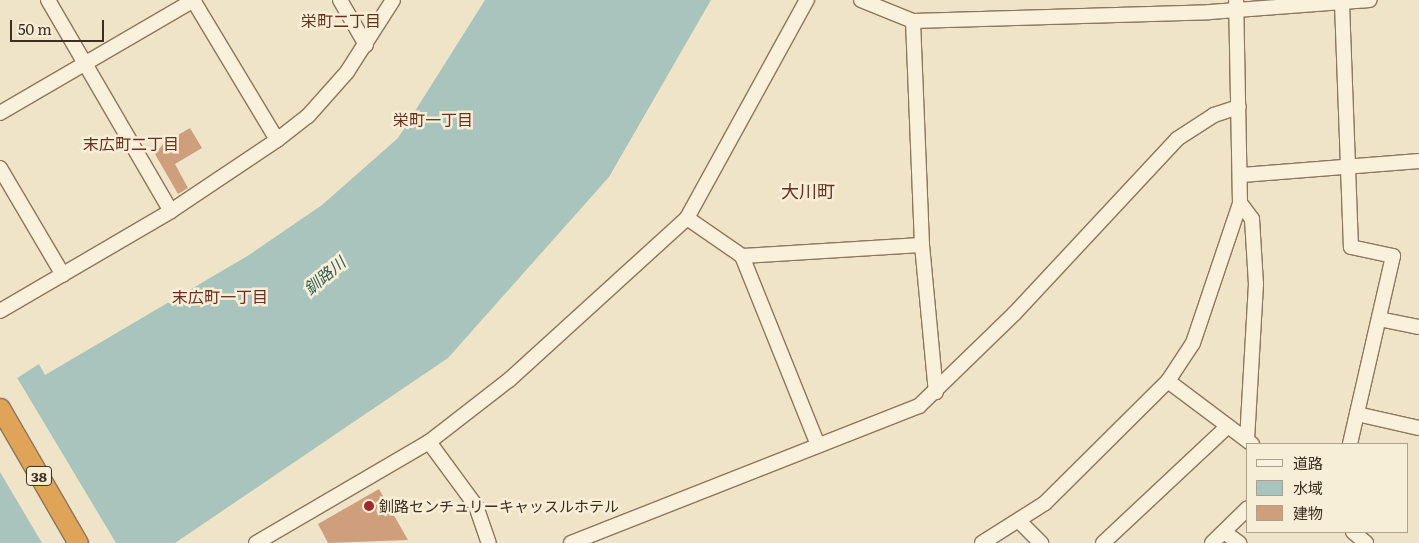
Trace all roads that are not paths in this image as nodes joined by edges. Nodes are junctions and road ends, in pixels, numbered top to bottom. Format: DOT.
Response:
graph roads {
  1 [pos="48,0"];
  2 [pos="194,0"];
  3 [pos="340,0"];
  4 [pos="393,0"];
  5 [pos="807,0"];
  6 [pos="861,0"];
  7 [pos="1370,0"];
  8 [pos="1342,3"];
  9 [pos="1236,5"];
  10 [pos="913,21"];
  11 [pos="366,45"];
  12 [pos="84,63"];
  13 [pos="1239,106"];
  14 [pos="0,113"];
  15 [pos="277,140"];
  16 [pos="1419,161"];
  17 [pos="0,168"];
  18 [pos="1349,168"];
  19 [pos="1242,175"];
  20 [pos="1240,202"];
  21 [pos="171,211"];
  22 [pos="687,218"];
  23 [pos="922,245"];
  24 [pos="742,256"];
  25 [pos="62,275"];
  26 [pos="0,311"];
  27 [pos="1378,319"];
  28 [pos="1419,327"];
  29 [pos="1168,381"];
  30 [pos="936,392"];
  31 [pos="0,408"];
  32 [pos="1357,414"];
  33 [pos="1226,428"];
  34 [pos="1419,428"];
  35 [pos="429,442"];
  36 [pos="1250,442"];
  37 [pos="1350,443"];
  38 [pos="818,445"];
  39 [pos="1246,510"];
  40 [pos="1020,522"];
  41 [pos="1224,532"];
  42 [pos="1354,533"];
  43 [pos="78,543"];
  44 [pos="256,543"];
  45 [pos="490,543"];
  46 [pos="571,543"];
  47 [pos="982,543"];
  48 [pos="1041,543"];
  49 [pos="1102,543"];
  50 [pos="1212,543"];
  51 [pos="1239,543"];
  52 [pos="1366,543"];
  1 -- 12 [label="street"];
  2 -- 12 [label="street"];
  2 -- 15 [label="street"];
  3 -- 11 [label="street"];
  4 -- 11 [label="street"];
  5 -- 22 [label="street"];
  6 -- 10 [label="street"];
  7 -- 8 [label="street"];
  8 -- 9 [label="street"];
  8 -- 18 [label="street"];
  9 -- 10 [label="street"];
  9 -- 13 [label="street"];
  10 -- 23 [label="street"];
  11 -- 15 [label="street"];
  12 -- 14 [label="street"];
  12 -- 21 [label="street"];
  13 -- 19 [label="street"];
  13 -- 30 [label="street"];
  15 -- 21 [label="street"];
  16 -- 18 [label="street"];
  17 -- 25 [label="street"];
  18 -- 19 [label="street"];
  18 -- 27 [label="street"];
  19 -- 20 [label="street"];
  20 -- 29 [label="street"];
  20 -- 36 [label="street"];
  21 -- 25 [label="street"];
  22 -- 24 [label="street"];
  22 -- 35 [label="street"];
  23 -- 24 [label="street"];
  23 -- 30 [label="street"];
  24 -- 38 [label="street"];
  25 -- 26 [label="street"];
  27 -- 28 [label="street"];
  27 -- 32 [label="street"];
  29 -- 33 [label="street"];
  29 -- 40 [label="street"];
  30 -- 38 [label="street"];
  31 -- 43 [label="highway, 38"];
  32 -- 34 [label="street"];
  32 -- 37 [label="street"];
  33 -- 36 [label="street"];
  33 -- 49 [label="street"];
  35 -- 44 [label="street"];
  35 -- 45 [label="street"];
  38 -- 46 [label="street"];
  39 -- 41 [label="street"];
  40 -- 47 [label="street"];
  40 -- 48 [label="street"];
  41 -- 50 [label="street"];
  41 -- 51 [label="street"];
  42 -- 52 [label="street"];
}
